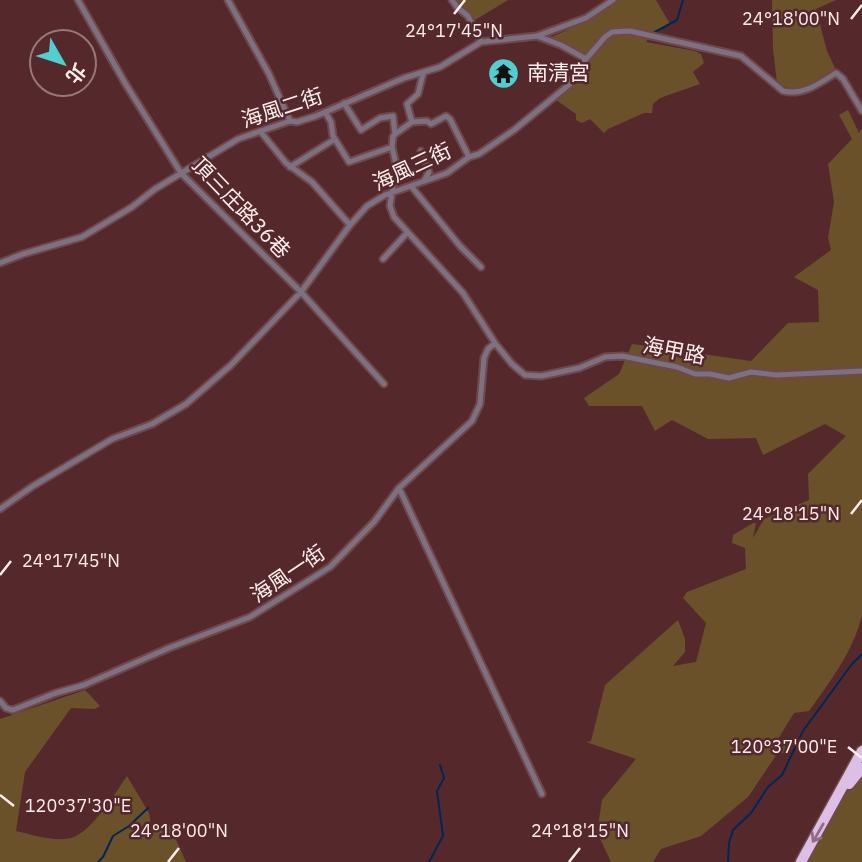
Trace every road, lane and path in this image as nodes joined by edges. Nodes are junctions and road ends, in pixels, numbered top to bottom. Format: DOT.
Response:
graph roads {
  1 [pos="78,0"];
  2 [pos="228,0"];
  3 [pos="452,0"];
  4 [pos="613,0"];
  5 [pos="537,36"];
  6 [pos="481,42"];
  7 [pos="586,59"];
  8 [pos="423,74"];
  9 [pos="344,103"];
  10 [pos="862,111"];
  11 [pos="325,112"];
  12 [pos="290,121"];
  13 [pos="412,122"];
  14 [pos="260,131"];
  15 [pos="395,134"];
  16 [pos="335,139"];
  17 [pos="392,147"];
  18 [pos="421,151"];
  19 [pos="469,157"];
  20 [pos="290,167"];
  21 [pos="181,173"];
  22 [pos="424,181"];
  23 [pos="411,186"];
  24 [pos="391,194"];
  25 [pos="350,225"];
  26 [pos="407,233"];
  27 [pos="383,259"];
  28 [pos="0,263"];
  29 [pos="481,267"];
  30 [pos="301,292"];
  31 [pos="495,343"];
  32 [pos="862,370"];
  33 [pos="384,384"];
  34 [pos="399,488"];
  35 [pos="0,500"];
  36 [pos="2,508"];
  37 [pos="0,701"];
  38 [pos="862,751"];
  39 [pos="862,768"];
  40 [pos="542,794"];
  41 [pos="834,804"];
  42 [pos="801,862"];
  1 -- 21 [label="street, 頂三庄路36巷"];
  2 -- 12 [label="street"];
  3 -- 6 [label="street"];
  4 -- 5 [label="street"];
  5 -- 6 [label="street, 海風二街"];
  5 -- 7 [label="street, 海風二街"];
  6 -- 8 [label="street, 海風二街"];
  7 -- 10 [label="street, 海風三街"];
  7 -- 19 [label="street, 海風三街"];
  8 -- 9 [label="street, 海風二街"];
  8 -- 13 [label="street"];
  9 -- 11 [label="street, 海風二街"];
  9 -- 15 [label="street"];
  11 -- 12 [label="street, 海風二街"];
  11 -- 16 [label="street"];
  12 -- 14 [label="street, 海風二街"];
  13 -- 15 [label="street"];
  13 -- 19 [label="street"];
  14 -- 20 [label="street"];
  14 -- 21 [label="street, 海風二街"];
  15 -- 17 [label="street"];
  16 -- 17 [label="street"];
  16 -- 20 [label="street"];
  17 -- 24 [label="street"];
  18 -- 22 [label="street"];
  19 -- 22 [label="street, 海風三街"];
  20 -- 25 [label="street"];
  21 -- 28 [label="street, 海風二街"];
  21 -- 30 [label="street, 頂三庄路36巷"];
  22 -- 23 [label="street, 海風三街"];
  23 -- 24 [label="street, 海風三街"];
  23 -- 29 [label="street"];
  24 -- 25 [label="street, 海風三街"];
  24 -- 26 [label="street"];
  25 -- 30 [label="street, 海風三街"];
  26 -- 27 [label="street"];
  26 -- 31 [label="street"];
  30 -- 33 [label="street, 頂三庄路36巷"];
  30 -- 36 [label="street, 海風三街"];
  31 -- 32 [label="street, 海甲路"];
  31 -- 34 [label="street, 海風一街"];
  34 -- 37 [label="street, 海風一街"];
  34 -- 40 [label="street"];
  35 -- 36 [label="street"];
  38 -- 41 [label="highway"];
  39 -- 41 [label="highway"];
  41 -- 42 [label="highway, one-way"];
}
